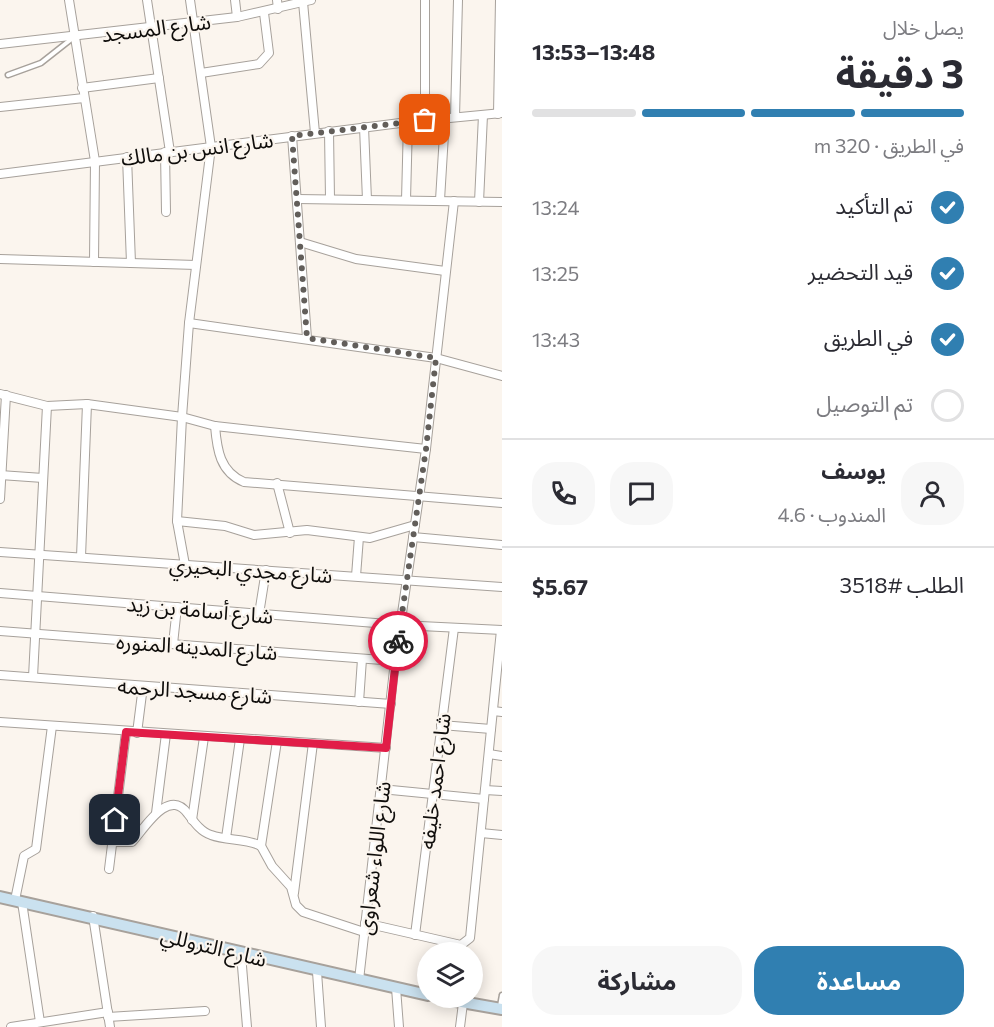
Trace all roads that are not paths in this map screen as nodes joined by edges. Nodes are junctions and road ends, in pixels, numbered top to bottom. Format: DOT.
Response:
graph roads {
  1 [pos="69,0"];
  2 [pos="147,0"];
  3 [pos="190,0"];
  4 [pos="235,0"];
  5 [pos="277,0"];
  6 [pos="425,0"];
  7 [pos="458,0"];
  8 [pos="500,0"];
  9 [pos="307,1"];
  10 [pos="278,9"];
  11 [pos="264,13"];
  12 [pos="237,17"];
  13 [pos="193,24"];
  14 [pos="151,29"];
  15 [pos="75,37"];
  16 [pos="0,44"];
  17 [pos="201,73"];
  18 [pos="8,75"];
  19 [pos="159,78"];
  20 [pos="82,88"];
  21 [pos="84,98"];
  22 [pos="0,107"];
  23 [pos="500,114"];
  24 [pos="483,115"];
  25 [pos="455,117"];
  26 [pos="445,118"];
  27 [pos="425,120"];
  28 [pos="408,122"];
  29 [pos="364,127"];
  30 [pos="329,132"];
  31 [pos="315,133"];
  32 [pos="292,136"];
  33 [pos="211,147"];
  34 [pos="167,152"];
  35 [pos="127,157"];
  36 [pos="94,161"];
  37 [pos="0,174"];
  38 [pos="297,199"];
  39 [pos="330,199"];
  40 [pos="367,200"];
  41 [pos="406,200"];
  42 [pos="440,200"];
  43 [pos="454,201"];
  44 [pos="479,202"];
  45 [pos="502,202"];
  46 [pos="166,212"];
  47 [pos="300,242"];
  48 [pos="0,259"];
  49 [pos="94,262"];
  50 [pos="131,263"];
  51 [pos="196,265"];
  52 [pos="445,271"];
  53 [pos="189,323"];
  54 [pos="307,338"];
  55 [pos="436,358"];
  56 [pos="502,376"];
  57 [pos="3,394"];
  58 [pos="87,404"];
  59 [pos="47,406"];
  60 [pos="182,417"];
  61 [pos="215,426"];
  62 [pos="2,429"];
  63 [pos="426,449"];
  64 [pos="1,475"];
  65 [pos="43,478"];
  66 [pos="277,483"];
  67 [pos="419,495"];
  68 [pos="0,499"];
  69 [pos="502,503"];
  70 [pos="177,521"];
  71 [pos="415,525"];
  72 [pos="290,533"];
  73 [pos="359,537"];
  74 [pos="413,537"];
  75 [pos="502,545"];
  76 [pos="0,552"];
  77 [pos="39,554"];
  78 [pos="81,557"];
  79 [pos="185,564"];
  80 [pos="266,570"];
  81 [pos="356,576"];
  82 [pos="406,580"];
  83 [pos="502,587"];
  84 [pos="0,593"];
  85 [pos="37,596"];
  86 [pos="177,607"];
  87 [pos="259,614"];
  88 [pos="400,625"];
  89 [pos="454,628"];
  90 [pos="502,630"];
  91 [pos="0,631"];
  92 [pos="35,634"];
  93 [pos="173,644"];
  94 [pos="362,659"];
  95 [pos="395,661"];
  96 [pos="500,670"];
  97 [pos="0,675"];
  98 [pos="33,677"];
  99 [pos="143,686"];
  100 [pos="359,702"];
  101 [pos="390,704"];
  102 [pos="493,711"];
  103 [pos="502,712"];
  104 [pos="0,722"];
  105 [pos="441,725"];
  106 [pos="52,726"];
  107 [pos="491,729"];
  108 [pos="126,732"];
  109 [pos="137,733"];
  110 [pos="166,735"];
  111 [pos="204,737"];
  112 [pos="240,739"];
  113 [pos="277,741"];
  114 [pos="314,743"];
  115 [pos="386,748"];
  116 [pos="489,754"];
  117 [pos="502,756"];
  118 [pos="381,789"];
  119 [pos="485,790"];
  120 [pos="502,791"];
  121 [pos="433,794"];
  122 [pos="484,799"];
  123 [pos="156,813"];
  124 [pos="192,819"];
  125 [pos="481,833"];
  126 [pos="502,835"];
  127 [pos="226,838"];
  128 [pos="113,842"];
  129 [pos="261,846"];
  130 [pos="109,869"];
  131 [pos="294,893"];
  132 [pos="0,897"];
  133 [pos="19,901"];
  134 [pos="93,916"];
  135 [pos="365,923"];
  136 [pos="364,932"];
  137 [pos="415,935"];
  138 [pos="242,954"];
  139 [pos="317,972"];
  140 [pos="359,980"];
  141 [pos="396,988"];
  142 [pos="417,993"];
  143 [pos="502,995"];
  144 [pos="483,1006"];
  145 [pos="462,1008"];
  146 [pos="501,1009"];
  147 [pos="206,1011"];
  148 [pos="108,1015"];
  149 [pos="40,1022"];
  150 [pos="11,1027"];
  151 [pos="110,1027"];
  152 [pos="247,1027"];
  153 [pos="321,1027"];
  154 [pos="399,1027"];
  155 [pos="460,1027"];
  1 -- 15 [label="street"];
  2 -- 14 [label="street"];
  3 -- 13 [label="street"];
  4 -- 12 [label="street"];
  5 -- 10 [label="street"];
  6 -- 27 [label="street"];
  7 -- 25 [label="street"];
  8 -- 23 [label="street"];
  9 -- 10 [label="street, شارع المسجد"];
  9 -- 31 [label="street"];
  10 -- 11 [label="street, شارع المسجد"];
  11 -- 12 [label="street, شارع المسجد"];
  11 -- 17 [label="street"];
  12 -- 13 [label="street, شارع المسجد"];
  13 -- 14 [label="street, شارع المسجد"];
  13 -- 17 [label="street"];
  14 -- 15 [label="street, شارع المسجد"];
  14 -- 19 [label="street"];
  15 -- 16 [label="street, شارع المسجد"];
  15 -- 18 [label="lane"];
  15 -- 20 [label="street"];
  17 -- 33 [label="street"];
  19 -- 20 [label="street"];
  19 -- 34 [label="street"];
  20 -- 21 [label="street"];
  21 -- 22 [label="street"];
  21 -- 36 [label="street"];
  23 -- 24 [label="street, شارع انس بن مالك"];
  24 -- 25 [label="street, شارع انس بن مالك"];
  24 -- 44 [label="street"];
  25 -- 26 [label="street, شارع انس بن مالك"];
  26 -- 27 [label="street, شارع انس بن مالك"];
  26 -- 42 [label="street"];
  27 -- 28 [label="street, شارع انس بن مالك"];
  28 -- 29 [label="street, شارع انس بن مالك"];
  28 -- 41 [label="street"];
  29 -- 30 [label="street, شارع انس بن مالك"];
  29 -- 40 [label="street"];
  30 -- 31 [label="street, شارع انس بن مالك"];
  30 -- 39 [label="street"];
  31 -- 32 [label="street, شارع انس بن مالك"];
  32 -- 33 [label="street, شارع انس بن مالك"];
  32 -- 38 [label="street"];
  33 -- 34 [label="street, شارع انس بن مالك"];
  33 -- 51 [label="street"];
  34 -- 35 [label="street, شارع انس بن مالك"];
  34 -- 46 [label="street"];
  35 -- 36 [label="street, شارع انس بن مالك"];
  35 -- 50 [label="street"];
  36 -- 37 [label="street, شارع انس بن مالك"];
  36 -- 49 [label="street"];
  38 -- 39 [label="street"];
  38 -- 47 [label="street"];
  39 -- 40 [label="street"];
  40 -- 41 [label="street"];
  41 -- 42 [label="street"];
  42 -- 43 [label="street"];
  43 -- 44 [label="street"];
  43 -- 52 [label="street, شارع اللواء شعراوى"];
  44 -- 45 [label="street"];
  47 -- 52 [label="street"];
  47 -- 54 [label="street"];
  48 -- 49 [label="street"];
  49 -- 50 [label="street"];
  50 -- 51 [label="street"];
  51 -- 53 [label="street"];
  52 -- 55 [label="street, شارع اللواء شعراوى"];
  53 -- 54 [label="street"];
  53 -- 60 [label="street"];
  54 -- 55 [label="street"];
  55 -- 56 [label="street"];
  55 -- 63 [label="street, شارع اللواء شعراوى"];
  57 -- 59 [label="street"];
  57 -- 62 [label="street"];
  58 -- 59 [label="street"];
  58 -- 60 [label="street"];
  58 -- 78 [label="street"];
  59 -- 65 [label="street"];
  60 -- 61 [label="street"];
  60 -- 70 [label="street"];
  61 -- 63 [label="street"];
  61 -- 66 [label="street"];
  62 -- 64 [label="street"];
  63 -- 67 [label="street, شارع اللواء شعراوى"];
  64 -- 65 [label="street"];
  64 -- 68 [label="street"];
  65 -- 77 [label="street"];
  66 -- 67 [label="street"];
  66 -- 72 [label="street"];
  67 -- 69 [label="street"];
  67 -- 71 [label="street, شارع اللواء شعراوى"];
  70 -- 72 [label="street"];
  70 -- 79 [label="street"];
  71 -- 73 [label="street"];
  71 -- 74 [label="street, شارع اللواء شعراوى"];
  72 -- 73 [label="street"];
  73 -- 81 [label="street"];
  74 -- 75 [label="street"];
  74 -- 82 [label="street, شارع اللواء شعراوى"];
  76 -- 77 [label="street, شارع مجدي البحيري"];
  77 -- 78 [label="street, شارع مجدي البحيري"];
  77 -- 85 [label="street"];
  78 -- 79 [label="street, شارع مجدي البحيري"];
  79 -- 80 [label="street, شارع مجدي البحيري"];
  80 -- 81 [label="street, شارع مجدي البحيري"];
  80 -- 87 [label="street"];
  81 -- 82 [label="street, شارع مجدي البحيري"];
  82 -- 83 [label="street, شارع مجدي البحيري"];
  82 -- 88 [label="street, شارع اللواء شعراوى"];
  84 -- 85 [label="street, شارع أسامة بن زيد"];
  85 -- 86 [label="street, شارع أسامة بن زيد"];
  85 -- 92 [label="street"];
  86 -- 87 [label="street, شارع أسامة بن زيد"];
  86 -- 93 [label="street"];
  87 -- 88 [label="street, شارع أسامة بن زيد"];
  88 -- 89 [label="street, شارع أسامة بن زيد"];
  88 -- 95 [label="street, شارع اللواء شعراوى"];
  89 -- 90 [label="street, شارع أسامة بن زيد"];
  89 -- 105 [label="street, شارع احمد خليفه"];
  90 -- 96 [label="street"];
  91 -- 92 [label="street, شارع المدينه المنوره"];
  92 -- 93 [label="street, شارع المدينه المنوره"];
  92 -- 98 [label="street"];
  93 -- 94 [label="street, شارع المدينه المنوره"];
  94 -- 95 [label="street, شارع المدينه المنوره"];
  94 -- 100 [label="street"];
  95 -- 101 [label="street, شارع اللواء شعراوى"];
  96 -- 102 [label="street"];
  97 -- 98 [label="street, شارع مسجد الرحمه"];
  98 -- 99 [label="street, شارع مسجد الرحمه"];
  99 -- 100 [label="street, شارع مسجد الرحمه"];
  99 -- 109 [label="street"];
  100 -- 101 [label="street, شارع مسجد الرحمه"];
  101 -- 115 [label="street, شارع اللواء شعراوى"];
  102 -- 103 [label="street"];
  102 -- 107 [label="street"];
  104 -- 106 [label="street"];
  105 -- 107 [label="street"];
  105 -- 121 [label="street, شارع احمد خليفه"];
  106 -- 108 [label="street"];
  106 -- 133 [label="street"];
  107 -- 116 [label="street"];
  108 -- 109 [label="street"];
  108 -- 128 [label="street"];
  109 -- 110 [label="street"];
  110 -- 111 [label="street"];
  110 -- 123 [label="street"];
  111 -- 112 [label="street"];
  111 -- 124 [label="street"];
  112 -- 113 [label="street"];
  112 -- 127 [label="street"];
  113 -- 114 [label="street"];
  113 -- 129 [label="street"];
  114 -- 115 [label="street"];
  114 -- 131 [label="street"];
  115 -- 118 [label="street, شارع اللواء شعراوى"];
  116 -- 117 [label="street"];
  116 -- 119 [label="street"];
  118 -- 121 [label="street"];
  118 -- 135 [label="street, شارع اللواء شعراوى"];
  119 -- 120 [label="street"];
  119 -- 122 [label="street"];
  121 -- 122 [label="street"];
  121 -- 137 [label="street, شارع احمد خليفه"];
  122 -- 125 [label="street"];
  123 -- 124 [label="street"];
  123 -- 128 [label="street"];
  124 -- 127 [label="street"];
  125 -- 126 [label="street"];
  125 -- 137 [label="street"];
  127 -- 129 [label="street"];
  128 -- 130 [label="street"];
  129 -- 131 [label="street"];
  131 -- 136 [label="street"];
  132 -- 133 [label="street, شارع التروللي"];
  133 -- 134 [label="street, شارع التروللي"];
  133 -- 149 [label="street"];
  134 -- 138 [label="street, شارع التروللي"];
  134 -- 148 [label="street"];
  135 -- 136 [label="street, شارع اللواء شعراوى"];
  135 -- 137 [label="street"];
  136 -- 140 [label="street, شارع اللواء شعراوى"];
  138 -- 139 [label="street, شارع التروللي"];
  138 -- 152 [label="street"];
  139 -- 140 [label="street, شارع التروللي"];
  139 -- 153 [label="street"];
  140 -- 141 [label="street, شارع التروللي"];
  141 -- 142 [label="street, شارع التروللي"];
  141 -- 154 [label="street"];
  143 -- 146 [label="lane"];
  144 -- 146 [label="street"];
  145 -- 155 [label="street"];
  147 -- 148 [label="street"];
  148 -- 149 [label="street"];
  148 -- 151 [label="street"];
  149 -- 150 [label="street"];
}
